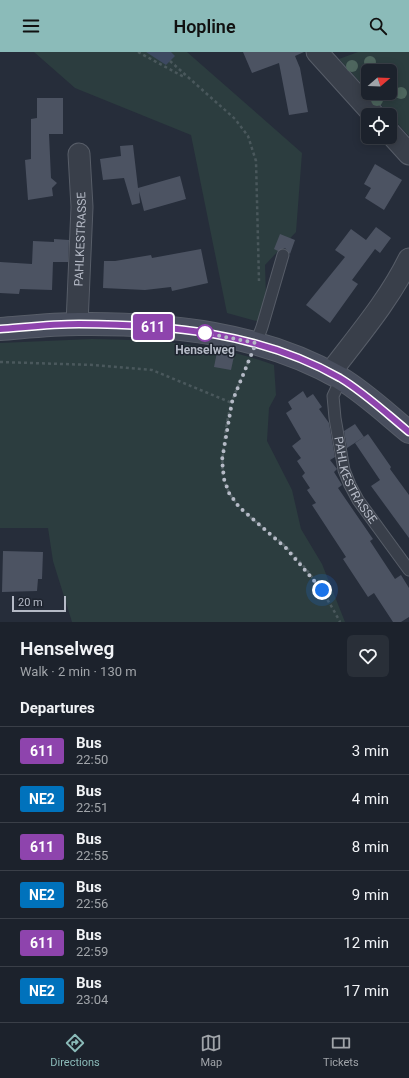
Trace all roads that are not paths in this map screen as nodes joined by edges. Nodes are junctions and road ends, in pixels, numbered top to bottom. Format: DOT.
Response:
graph roads {
  1 [pos="317,52"];
  2 [pos="368,108"];
  3 [pos="397,141"];
  4 [pos="79,154"];
  5 [pos="409,154"];
  6 [pos="283,255"];
  7 [pos="409,259"];
  8 [pos="77,324"];
  9 [pos="0,329"];
  10 [pos="256,343"];
  11 [pos="336,376"];
  12 [pos="409,432"];
  13 [pos="409,570"];
  1 -- 2 [label="street"];
  3 -- 5 [label="street"];
  4 -- 8 [label="street, PAHLKESTRASSE"];
  6 -- 10 [label="lane"];
  7 -- 11 [label="street"];
  8 -- 9 [label="street"];
  8 -- 10 [label="street"];
  10 -- 11 [label="street"];
  11 -- 12 [label="street"];
  11 -- 13 [label="lane, PAHLKESTRASSE"];
}
